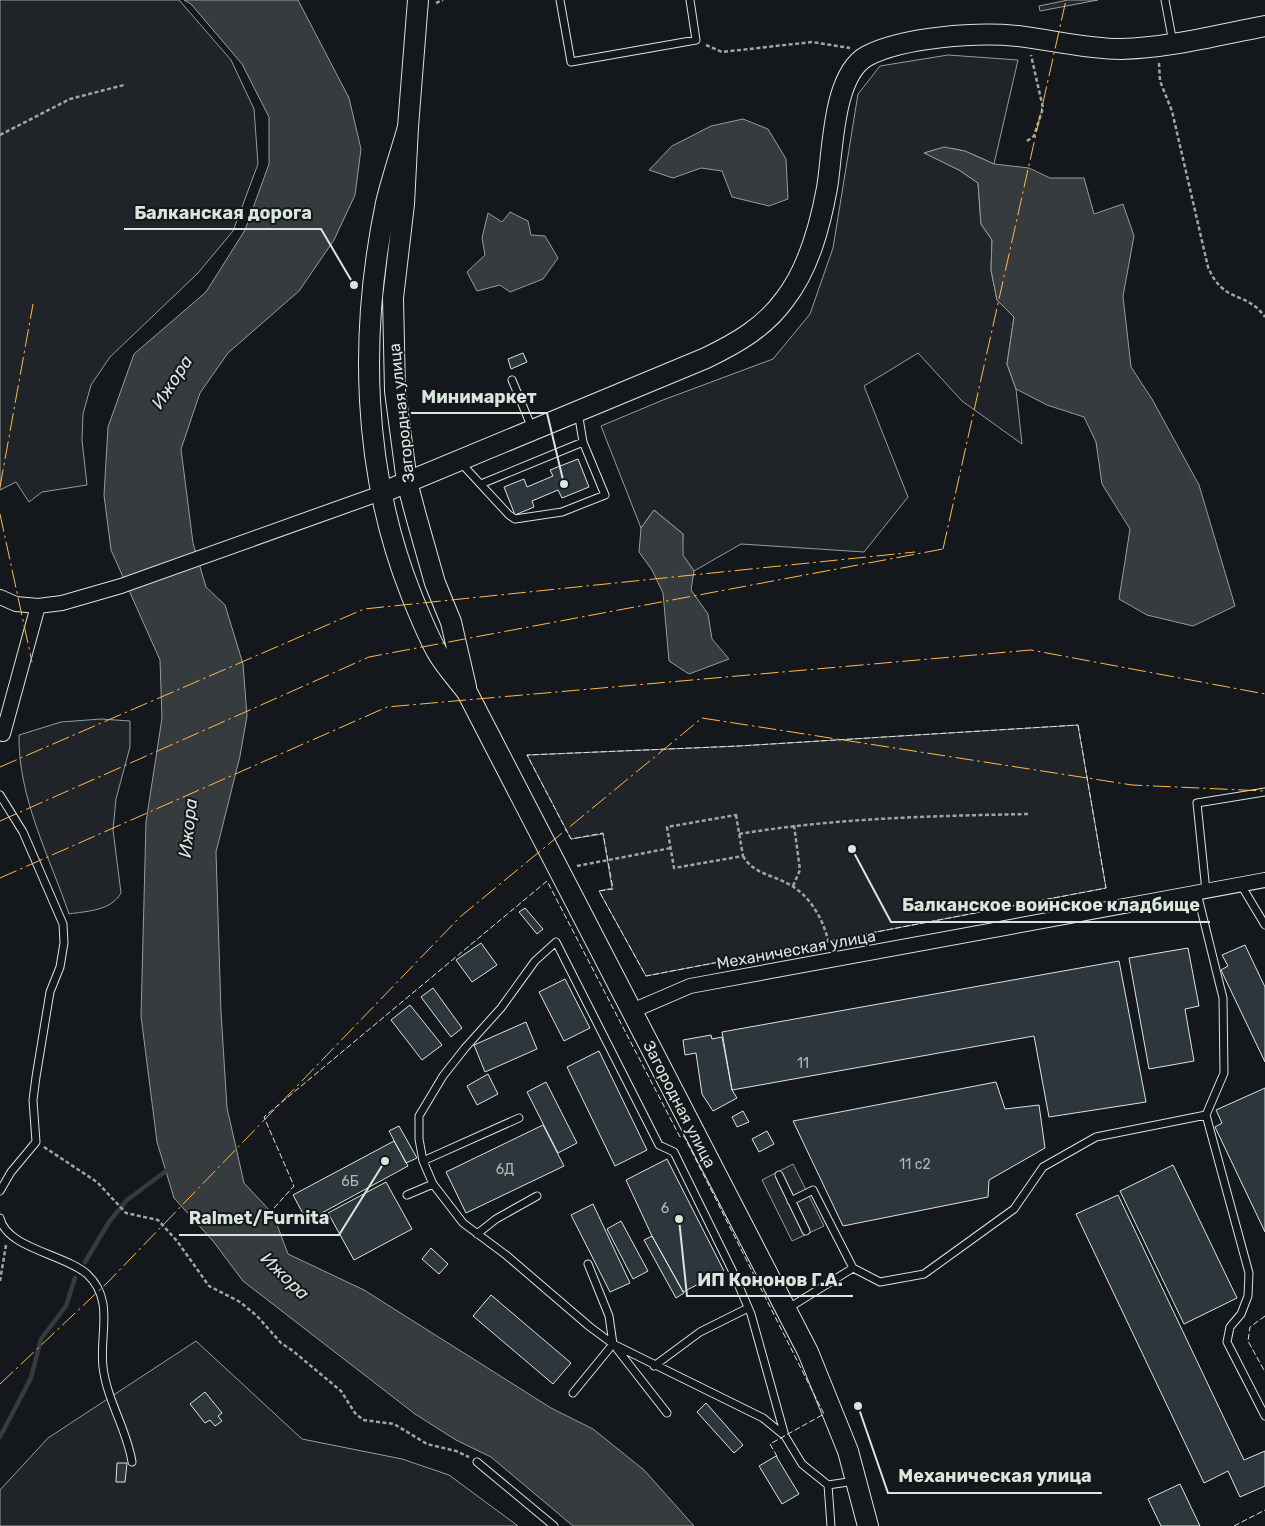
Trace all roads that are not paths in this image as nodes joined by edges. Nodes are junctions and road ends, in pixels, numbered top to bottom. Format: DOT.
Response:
graph roads {
  1 [pos="560,0"];
  2 [pos="690,0"];
  3 [pos="1164,0"];
  4 [pos="424,2"];
  5 [pos="1265,26"];
  6 [pos="1166,45"];
  7 [pos="408,127"];
  8 [pos="512,380"];
  9 [pos="578,412"];
  10 [pos="533,430"];
  11 [pos="583,442"];
  12 [pos="459,461"];
  13 [pos="408,482"];
  14 [pos="480,484"];
  15 [pos="381,492"];
  16 [pos="0,597"];
  17 [pos="38,606"];
  18 [pos="467,692"];
  19 [pos="2,738"];
  20 [pos="1265,792"];
  21 [pos="0,795"];
  22 [pos="1265,880"];
  23 [pos="1241,885"];
  24 [pos="1201,892"];
  25 [pos="1265,925"];
  26 [pos="632,1011"];
  27 [pos="1206,1115"];
  28 [pos="519,1118"];
  29 [pos="423,1161"];
  30 [pos="779,1176"];
  31 [pos="432,1184"];
  32 [pos="0,1191"];
  33 [pos="407,1195"];
  34 [pos="537,1196"];
  35 [pos="791,1200"];
  36 [pos="0,1218"];
  37 [pos="806,1231"];
  38 [pos="477,1234"];
  39 [pos="588,1264"];
  40 [pos="853,1268"];
  41 [pos="748,1308"];
  42 [pos="786,1310"];
  43 [pos="613,1344"];
  44 [pos="654,1366"];
  45 [pos="573,1393"];
  46 [pos="667,1413"];
  47 [pos="1265,1416"];
  48 [pos="785,1436"];
  49 [pos="132,1462"];
  50 [pos="477,1462"];
  51 [pos="858,1481"];
  52 [pos="828,1484"];
  53 [pos="554,1526"];
  54 [pos="831,1526"];
  55 [pos="868,1526"];
  1 -- 2 [label="lane"];
  3 -- 6 [label="lane"];
  4 -- 7 [label="main road, Загородная улица"];
  5 -- 6 [label="main road"];
  6 -- 9 [label="main road"];
  7 -- 13 [label="main road, Загородная улица"];
  7 -- 15 [label="main road, Загородная улица"];
  8 -- 10 [label="lane"];
  9 -- 10 [label="main road"];
  9 -- 11 [label="lane"];
  10 -- 12 [label="main road"];
  11 -- 14 [label="lane"];
  11 -- 14 [label="lane"];
  12 -- 13 [label="main road"];
  12 -- 14 [label="lane"];
  13 -- 15 [label="main road"];
  13 -- 18 [label="main road, Загородная улица"];
  15 -- 17 [label="street"];
  15 -- 18 [label="main road, Загородная улица"];
  16 -- 17 [label="street"];
  17 -- 19 [label="street"];
  18 -- 26 [label="main road, Загородная улица"];
  20 -- 24 [label="lane"];
  21 -- 32 [label="lane"];
  22 -- 23 [label="street, Механическая улица"];
  23 -- 24 [label="street, Механическая улица"];
  23 -- 25 [label="lane"];
  24 -- 26 [label="street, Механическая улица"];
  24 -- 27 [label="lane"];
  26 -- 42 [label="main road, Загородная улица"];
  27 -- 40 [label="lane"];
  27 -- 47 [label="lane"];
  28 -- 29 [label="lane"];
  29 -- 31 [label="lane"];
  29 -- 41 [label="lane"];
  30 -- 35 [label="lane"];
  31 -- 33 [label="lane"];
  31 -- 38 [label="lane"];
  34 -- 38 [label="lane"];
  35 -- 37 [label="lane"];
  35 -- 40 [label="lane"];
  36 -- 49 [label="lane"];
  38 -- 43 [label="lane"];
  39 -- 43 [label="lane"];
  40 -- 42 [label="lane"];
  41 -- 44 [label="lane"];
  41 -- 48 [label="lane"];
  42 -- 51 [label="main road, Загородная улица"];
  43 -- 44 [label="lane"];
  43 -- 45 [label="lane"];
  43 -- 46 [label="lane"];
  44 -- 48 [label="lane"];
  48 -- 52 [label="lane"];
  50 -- 53 [label="lane"];
  51 -- 52 [label="lane"];
  51 -- 55 [label="main road, Загородная улица"];
  52 -- 54 [label="lane"];
}
